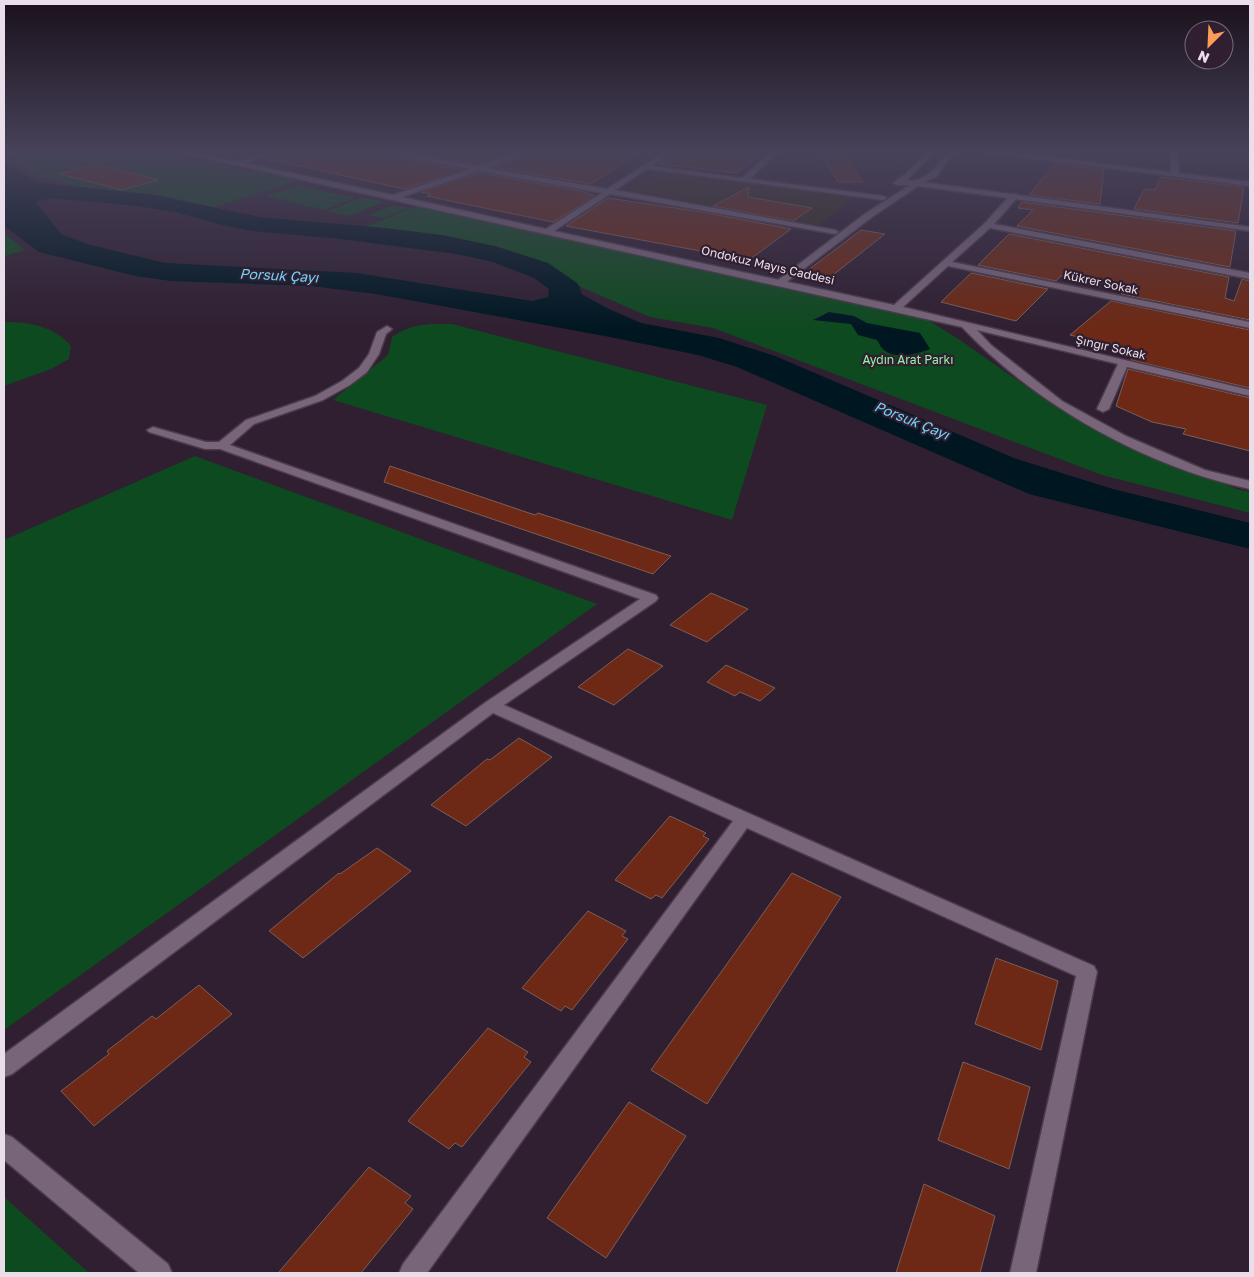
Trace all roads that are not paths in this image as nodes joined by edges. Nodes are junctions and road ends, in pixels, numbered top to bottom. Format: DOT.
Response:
graph roads {
  1 [pos="453,211"];
  2 [pos="579,211"];
  3 [pos="717,211"];
  4 [pos="865,211"];
  5 [pos="876,211"];
  6 [pos="1001,211"];
  7 [pos="1122,211"];
  8 [pos="1153,211"];
  9 [pos="1250,223"];
  10 [pos="988,225"];
  11 [pos="1250,228"];
  12 [pos="548,231"];
  13 [pos="835,232"];
  14 [pos="946,263"];
  15 [pos="1250,276"];
  16 [pos="770,280"];
  17 [pos="781,282"];
  18 [pos="896,308"];
  19 [pos="1250,325"];
  20 [pos="966,326"];
  21 [pos="387,329"];
  22 [pos="1124,363"];
  23 [pos="1250,393"];
  24 [pos="1103,409"];
  25 [pos="153,430"];
  26 [pos="222,446"];
  27 [pos="1250,486"];
  28 [pos="492,706"];
  29 [pos="744,819"];
  30 [pos="4,1067"];
  31 [pos="4,1145"];
  32 [pos="159,1273"];
  33 [pos="412,1273"];
  34 [pos="1023,1273"];
  1 -- 12 [label="street, Ondokuz Mayıs Caddesi"];
  2 -- 12 [label="street"];
  3 -- 13 [label="street"];
  4 -- 13 [label="street"];
  5 -- 17 [label="street"];
  6 -- 10 [label="street"];
  7 -- 11 [label="street"];
  8 -- 9 [label="street"];
  10 -- 14 [label="street"];
  10 -- 15 [label="street"];
  12 -- 16 [label="street, Ondokuz Mayıs Caddesi"];
  13 -- 16 [label="street"];
  14 -- 18 [label="street"];
  14 -- 19 [label="street, Kükrer Sokak"];
  16 -- 17 [label="street, Ondokuz Mayıs Caddesi"];
  17 -- 18 [label="street, Ondokuz Mayıs Caddesi"];
  18 -- 20 [label="street, Ondokuz Mayıs Caddesi"];
  20 -- 22 [label="street, Şıngır Sokak"];
  20 -- 27 [label="street"];
  21 -- 26 [label="street"];
  22 -- 23 [label="street, Şıngır Sokak"];
  22 -- 24 [label="street"];
  25 -- 26 [label="street"];
  26 -- 28 [label="street"];
  28 -- 29 [label="street"];
  28 -- 30 [label="street"];
  29 -- 33 [label="street"];
  29 -- 34 [label="street"];
  31 -- 32 [label="street"];
}
